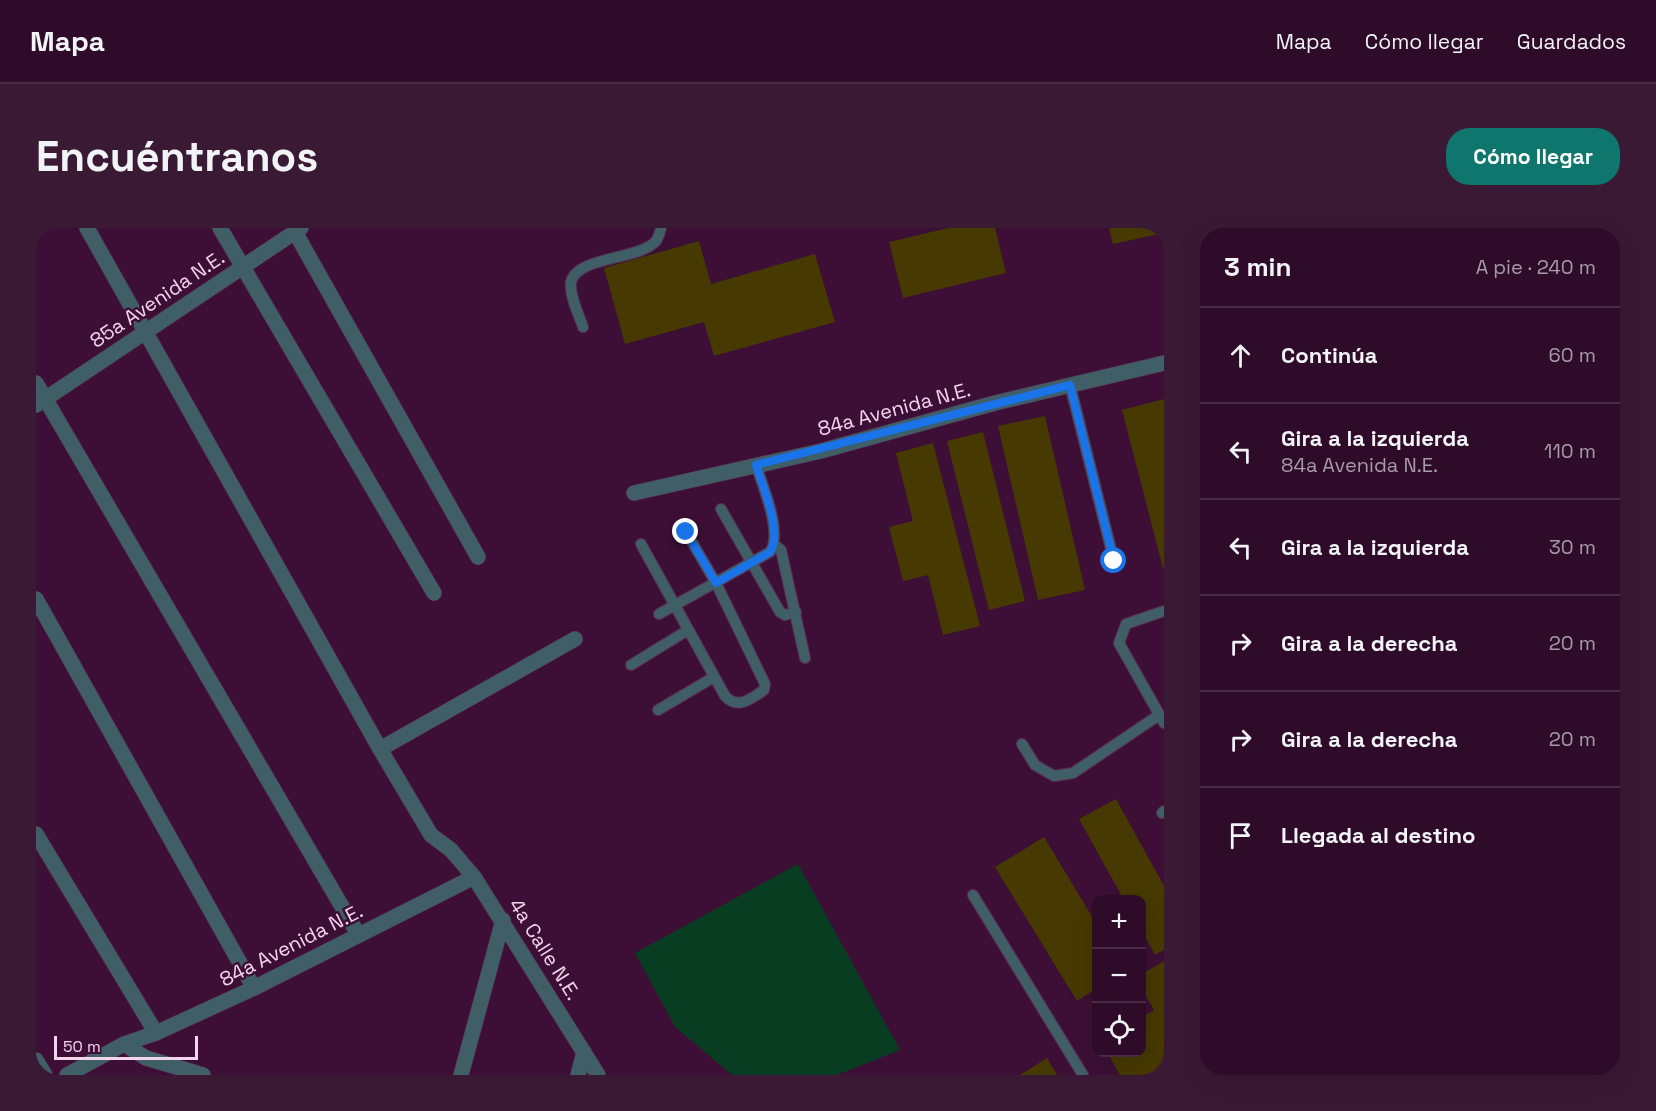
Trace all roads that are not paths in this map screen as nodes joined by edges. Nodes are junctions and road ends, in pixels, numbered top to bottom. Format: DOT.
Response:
graph roads {
  1 [pos="87,228"];
  2 [pos="220,228"];
  3 [pos="661,228"];
  4 [pos="298,230"];
  5 [pos="243,267"];
  6 [pos="583,327"];
  7 [pos="146,332"];
  8 [pos="1164,363"];
  9 [pos="36,383"];
  10 [pos="1070,385"];
  11 [pos="41,402"];
  12 [pos="756,465"];
  13 [pos="634,493"];
  14 [pos="721,509"];
  15 [pos="686,532"];
  16 [pos="641,544"];
  17 [pos="775,545"];
  18 [pos="478,557"];
  19 [pos="1114,561"];
  20 [pos="753,562"];
  21 [pos="716,583"];
  22 [pos="434,593"];
  23 [pos="36,599"];
  24 [pos="675,606"];
  25 [pos="1164,610"];
  26 [pos="796,612"];
  27 [pos="659,614"];
  28 [pos="688,630"];
  29 [pos="575,639"];
  30 [pos="805,658"];
  31 [pos="631,665"];
  32 [pos="714,677"];
  33 [pos="658,710"];
  34 [pos="1162,719"];
  35 [pos="1022,744"];
  36 [pos="380,749"];
  37 [pos="36,834"];
  38 [pos="474,877"];
  39 [pos="973,895"];
  40 [pos="503,920"];
  41 [pos="358,934"];
  42 [pos="254,988"];
  43 [pos="156,1033"];
  44 [pos="124,1044"];
  45 [pos="584,1052"];
  46 [pos="36,1060"];
  47 [pos="86,1071"];
  48 [pos="45,1075"];
  49 [pos="67,1075"];
  50 [pos="202,1075"];
  51 [pos="461,1075"];
  52 [pos="578,1075"];
  53 [pos="598,1075"];
  54 [pos="1083,1075"];
  1 -- 7 [label="street, 4a Calle N.E."];
  2 -- 5 [label="street"];
  3 -- 6 [label="lane"];
  4 -- 5 [label="street, 85a Avenida N.E."];
  4 -- 18 [label="street"];
  5 -- 7 [label="street, 85a Avenida N.E."];
  5 -- 22 [label="street"];
  7 -- 11 [label="street, 85a Avenida N.E."];
  7 -- 36 [label="street, 4a Calle N.E."];
  8 -- 10 [label="street, 84a Avenida N.E."];
  9 -- 11 [label="street"];
  10 -- 12 [label="street, 84a Avenida N.E."];
  10 -- 19 [label="lane"];
  11 -- 41 [label="street"];
  12 -- 13 [label="street, 84a Avenida N.E."];
  12 -- 17 [label="lane"];
  14 -- 20 [label="lane"];
  15 -- 21 [label="lane"];
  16 -- 24 [label="lane"];
  17 -- 20 [label="lane"];
  17 -- 26 [label="lane"];
  20 -- 21 [label="lane"];
  20 -- 26 [label="lane"];
  21 -- 24 [label="lane"];
  21 -- 32 [label="lane"];
  23 -- 42 [label="street"];
  24 -- 27 [label="lane"];
  24 -- 28 [label="lane"];
  25 -- 34 [label="lane"];
  26 -- 30 [label="lane"];
  28 -- 31 [label="lane"];
  28 -- 32 [label="lane"];
  29 -- 36 [label="street"];
  32 -- 33 [label="lane"];
  34 -- 35 [label="lane"];
  36 -- 38 [label="street, 4a Calle N.E."];
  37 -- 43 [label="street"];
  38 -- 40 [label="street, 4a Calle N.E."];
  38 -- 41 [label="street, 84a Avenida N.E."];
  39 -- 54 [label="lane"];
  40 -- 45 [label="street, 4a Calle N.E."];
  40 -- 51 [label="street"];
  41 -- 42 [label="street, 84a Avenida N.E."];
  42 -- 43 [label="street, 84a Avenida N.E."];
  43 -- 44 [label="street, 84a Avenida N.E."];
  44 -- 47 [label="street, 84a Avenida N.E."];
  44 -- 50 [label="street"];
  45 -- 52 [label="street"];
  45 -- 53 [label="street, 4a Calle N.E."];
  46 -- 48 [label="street"];
  47 -- 49 [label="street"];
}
